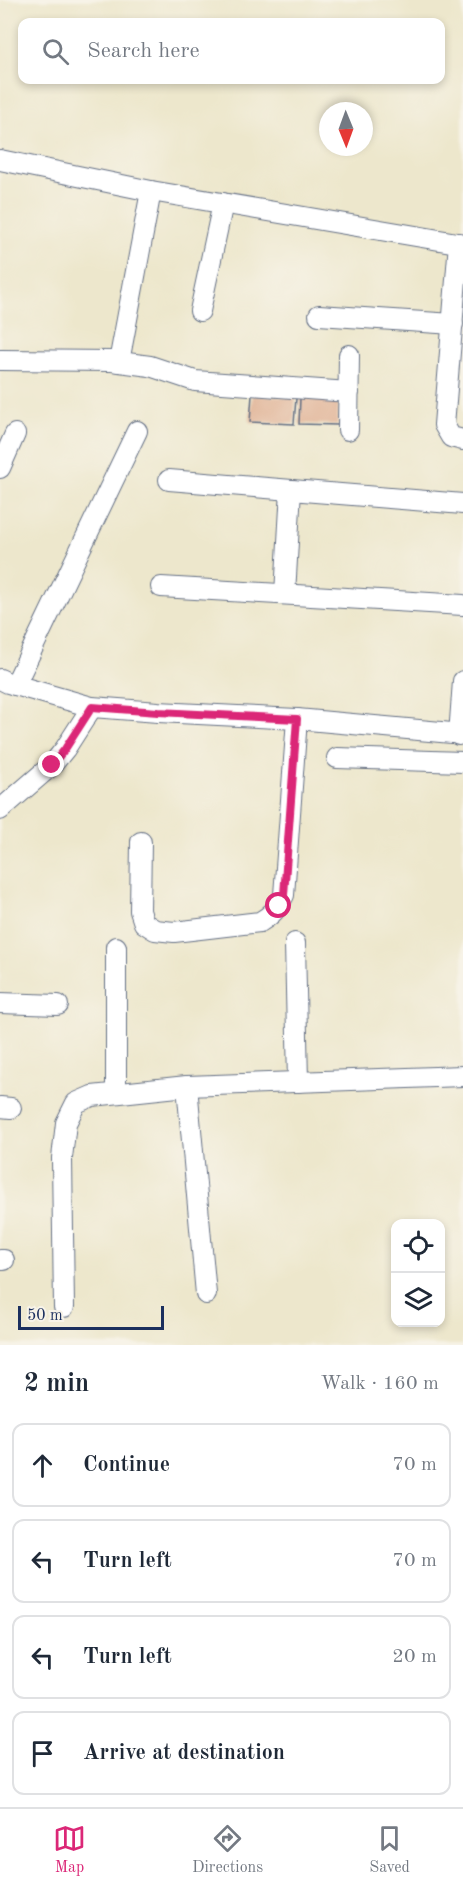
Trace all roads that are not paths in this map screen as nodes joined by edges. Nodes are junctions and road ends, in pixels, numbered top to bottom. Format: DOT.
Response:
graph roads {
  1 [pos="0,160"];
  2 [pos="152,191"];
  3 [pos="223,203"];
  4 [pos="461,243"];
  5 [pos="200,311"];
  6 [pos="319,315"];
  7 [pos="453,324"];
  8 [pos="349,355"];
  9 [pos="0,360"];
  10 [pos="119,362"];
  11 [pos="349,392"];
  12 [pos="348,430"];
  13 [pos="137,431"];
  14 [pos="15,434"];
  15 [pos="463,441"];
  16 [pos="0,468"];
  17 [pos="169,480"];
  18 [pos="291,490"];
  19 [pos="463,504"];
  20 [pos="161,587"];
  21 [pos="285,594"];
  22 [pos="463,605"];
  23 [pos="463,681"];
  24 [pos="8,682"];
  25 [pos="92,707"];
  26 [pos="297,719"];
  27 [pos="461,734"];
  28 [pos="337,758"];
  29 [pos="463,762"];
  30 [pos="0,810"];
  31 [pos="141,842"];
  32 [pos="295,943"];
  33 [pos="116,947"];
  34 [pos="0,1003"];
  35 [pos="58,1005"];
  36 [pos="463,1076"];
  37 [pos="298,1082"];
  38 [pos="187,1086"];
  39 [pos="116,1093"];
  40 [pos="206,1294"];
  41 [pos="64,1307"];
  1 -- 2 [label="street"];
  2 -- 3 [label="street"];
  2 -- 10 [label="street"];
  3 -- 4 [label="street"];
  3 -- 5 [label="street"];
  4 -- 7 [label="street"];
  6 -- 7 [label="street"];
  7 -- 15 [label="street"];
  8 -- 11 [label="street"];
  9 -- 10 [label="street"];
  10 -- 11 [label="street"];
  11 -- 12 [label="street"];
  13 -- 24 [label="street"];
  14 -- 16 [label="street"];
  17 -- 18 [label="street"];
  18 -- 19 [label="street"];
  18 -- 21 [label="street"];
  20 -- 21 [label="street"];
  21 -- 22 [label="street"];
  23 -- 27 [label="street"];
  24 -- 25 [label="street"];
  25 -- 26 [label="street"];
  25 -- 30 [label="street"];
  26 -- 27 [label="street"];
  26 -- 31 [label="street"];
  28 -- 29 [label="street"];
  32 -- 37 [label="street"];
  33 -- 39 [label="street"];
  34 -- 35 [label="street"];
  36 -- 37 [label="street"];
  37 -- 38 [label="street"];
  38 -- 39 [label="street"];
  38 -- 40 [label="street"];
  39 -- 41 [label="street"];
}
